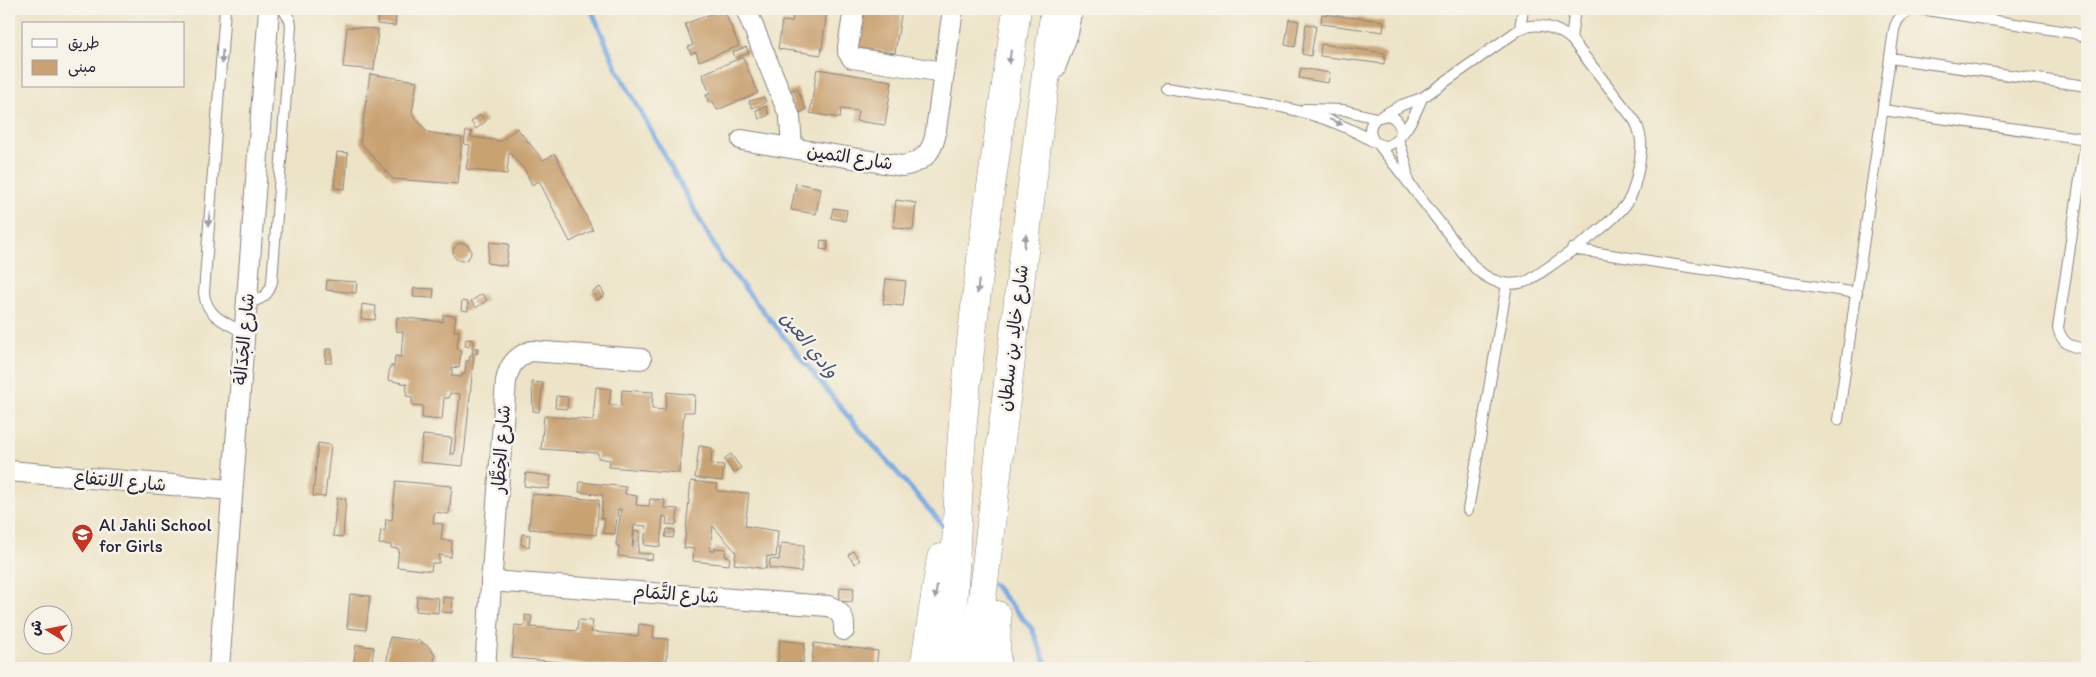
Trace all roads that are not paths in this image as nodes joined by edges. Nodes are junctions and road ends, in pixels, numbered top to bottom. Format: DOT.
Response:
graph roads {
  1 [pos="225,9"];
  2 [pos="269,9"];
  3 [pos="283,9"];
  4 [pos="746,9"];
  5 [pos="854,9"];
  6 [pos="953,9"];
  7 [pos="1017,9"];
  8 [pos="1056,9"];
  9 [pos="1073,9"];
  10 [pos="1523,9"];
  11 [pos="1575,9"];
  12 [pos="1520,29"];
  13 [pos="2087,38"];
  14 [pos="1571,39"];
  15 [pos="1890,58"];
  16 [pos="944,72"];
  17 [pos="2087,86"];
  18 [pos="1166,88"];
  19 [pos="1422,98"];
  20 [pos="1042,103"];
  21 [pos="1294,110"];
  22 [pos="1883,110"];
  23 [pos="1379,116"];
  24 [pos="2087,136"];
  25 [pos="1400,137"];
  26 [pos="742,140"];
  27 [pos="1377,144"];
  28 [pos="792,148"];
  29 [pos="1408,182"];
  30 [pos="2082,204"];
  31 [pos="1572,249"];
  32 [pos="1507,284"];
  33 [pos="1857,293"];
  34 [pos="247,300"];
  35 [pos="245,333"];
  36 [pos="2087,349"];
  37 [pos="641,359"];
  38 [pos="1838,420"];
  39 [pos="963,423"];
  40 [pos="1002,429"];
  41 [pos="9,471"];
  42 [pos="231,490"];
  43 [pos="1468,510"];
  44 [pos="491,581"];
  45 [pos="844,630"];
  46 [pos="219,668"];
  47 [pos="485,668"];
  48 [pos="924,668"];
  49 [pos="949,668"];
  50 [pos="976,668"];
  51 [pos="996,668"];
  1 -- 35 [label="lane, one-way"];
  2 -- 34 [label="street, شارع الجَدَالَة"];
  3 -- 34 [label="lane"];
  4 -- 28 [label="street"];
  5 -- 16 [label="street"];
  6 -- 16 [label="street, شارع الثمين"];
  7 -- 39 [label="main road, one-way"];
  8 -- 20 [label="main road, شارع خالِد بن سلطان"];
  9 -- 20 [label="street"];
  10 -- 12 [label="lane"];
  11 -- 14 [label="lane"];
  12 -- 14 [label="lane"];
  12 -- 19 [label="lane"];
  13 -- 15 [label="lane"];
  14 -- 31 [label="lane"];
  15 -- 17 [label="lane"];
  15 -- 22 [label="lane"];
  16 -- 28 [label="street, شارع الثمين"];
  18 -- 21 [label="lane"];
  19 -- 23 [label="lane"];
  19 -- 25 [label="lane"];
  40 -- 20 [label="main road, شارع خالِد بن سلطان, one-way"];
  21 -- 23 [label="lane"];
  21 -- 27 [label="lane, one-way"];
  22 -- 24 [label="lane"];
  22 -- 33 [label="lane"];
  23 -- 25 [label="lane"];
  23 -- 27 [label="lane"];
  24 -- 30 [label="lane"];
  25 -- 27 [label="lane"];
  25 -- 29 [label="lane"];
  26 -- 28 [label="street, شارع الثمين"];
  27 -- 29 [label="lane"];
  29 -- 32 [label="lane"];
  30 -- 36 [label="lane"];
  31 -- 32 [label="lane"];
  31 -- 33 [label="lane"];
  32 -- 43 [label="lane"];
  33 -- 38 [label="lane"];
  34 -- 35 [label="street, شارع الجَدَالَة"];
  35 -- 42 [label="street, شارع الجَدَالَة"];
  37 -- 44 [label="street, شارع الخِطَّار"];
  39 -- 48 [label="main road, one-way"];
  39 -- 49 [label="main road"];
  40 -- 50 [label="main road, شارع خالِد بن سلطان"];
  40 -- 51 [label="main road"];
  41 -- 42 [label="street, شارع الانتفاع"];
  42 -- 46 [label="street, شارع الجَدَالَة"];
  44 -- 45 [label="street, شارع التَّمَام"];
  44 -- 47 [label="street, شارع الخِطَّار"];
}
